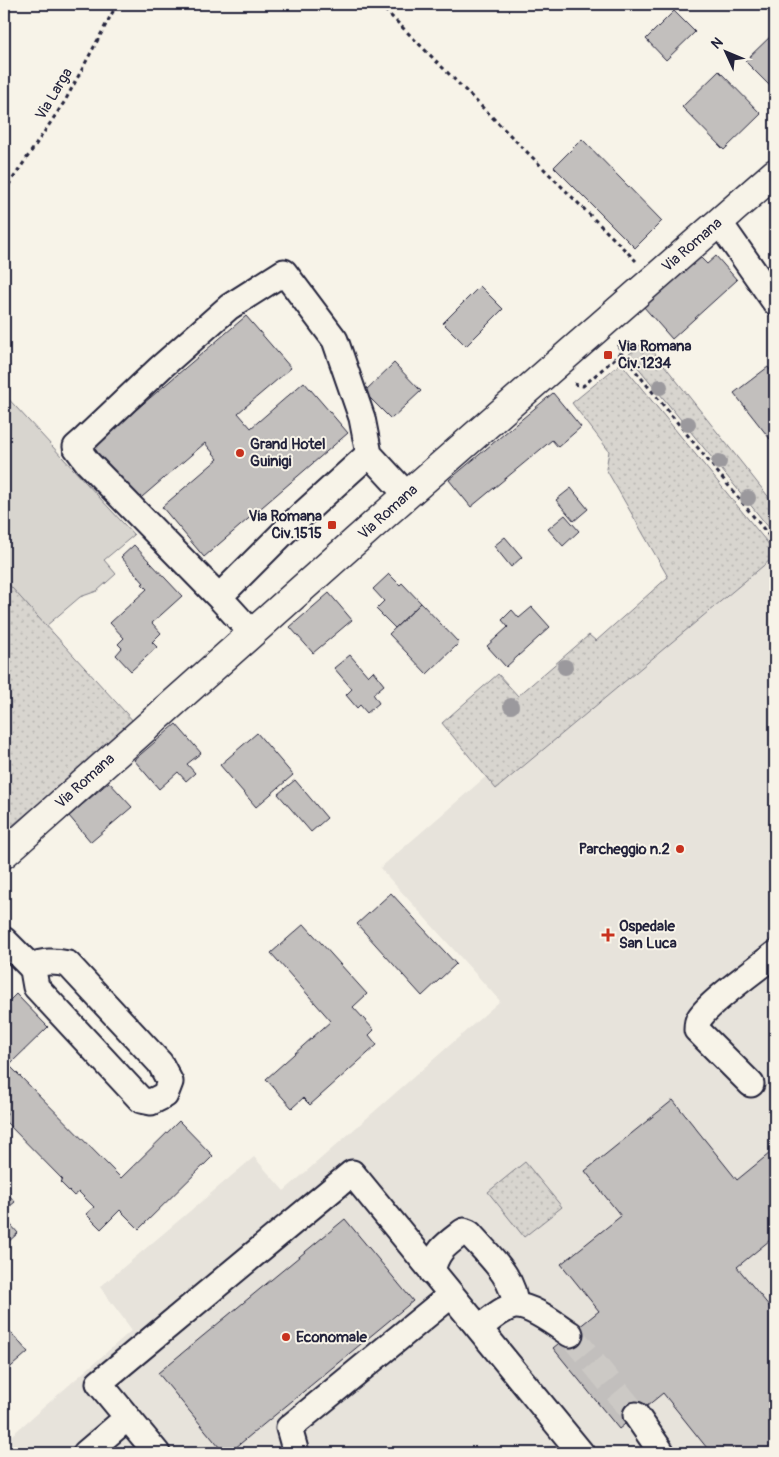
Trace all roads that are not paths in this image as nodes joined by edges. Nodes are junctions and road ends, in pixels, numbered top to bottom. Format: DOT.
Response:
graph roads {
  1 [pos="775,173"];
  2 [pos="719,222"];
  3 [pos="775,302"];
  4 [pos="369,454"];
  5 [pos="407,495"];
  6 [pos="219,597"];
  7 [pos="252,633"];
  8 [pos="4,852"];
  9 [pos="4,940"];
  10 [pos="775,954"];
  11 [pos="30,966"];
  12 [pos="751,1084"];
  13 [pos="432,1272"];
  14 [pos="451,1295"];
  15 [pos="515,1306"];
  16 [pos="478,1328"];
  17 [pos="570,1334"];
  18 [pos="636,1415"];
  19 [pos="127,1418"];
  20 [pos="86,1453"];
  21 [pos="157,1453"];
  22 [pos="296,1453"];
  23 [pos="581,1453"];
  24 [pos="662,1453"];
  1 -- 2 [label="main road, Via Romana"];
  2 -- 3 [label="street"];
  2 -- 5 [label="main road, Via Romana"];
  4 -- 5 [label="street"];
  4 -- 6 [label="street"];
  4 -- 6 [label="street"];
  5 -- 7 [label="main road, Via Romana"];
  6 -- 7 [label="street"];
  7 -- 8 [label="main road, Via Romana"];
  9 -- 11 [label="street"];
  10 -- 12 [label="street"];
  11 -- 11 [label="street"];
  13 -- 14 [label="street"];
  13 -- 15 [label="street"];
  13 -- 19 [label="street"];
  14 -- 16 [label="street"];
  14 -- 22 [label="street"];
  15 -- 16 [label="street"];
  15 -- 17 [label="street"];
  16 -- 23 [label="street"];
  18 -- 24 [label="street"];
  19 -- 20 [label="street"];
  19 -- 21 [label="street"];
}
